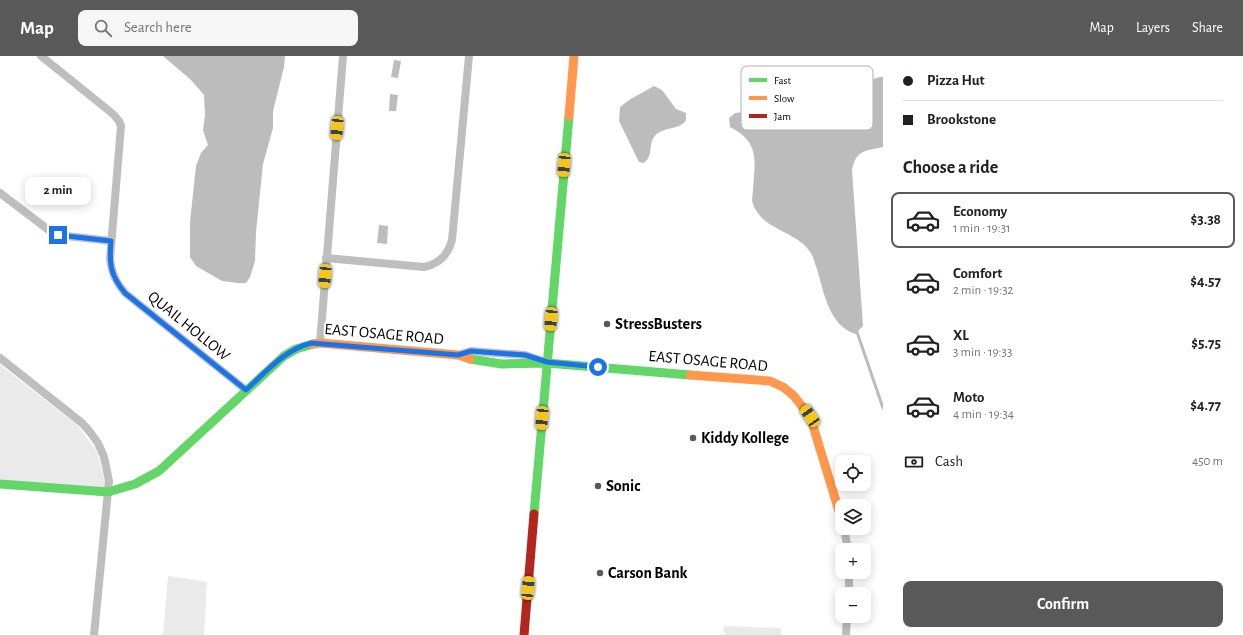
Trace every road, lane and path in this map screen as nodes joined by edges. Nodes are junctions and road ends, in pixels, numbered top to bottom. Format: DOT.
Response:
graph roads {
  1 [pos="41,56"];
  2 [pos="343,56"];
  3 [pos="469,56"];
  4 [pos="574,56"];
  5 [pos="0,193"];
  6 [pos="111,241"];
  7 [pos="326,258"];
  8 [pos="320,343"];
  9 [pos="0,358"];
  10 [pos="547,362"];
  11 [pos="246,390"];
  12 [pos="0,484"];
  13 [pos="108,492"];
  14 [pos="835,499"];
  15 [pos="847,623"];
  16 [pos="94,635"];
  17 [pos="524,635"];
  18 [pos="846,635"];
  1 -- 6 [label="street, QUAIL HOLLOW"];
  2 -- 7 [label="street"];
  3 -- 7 [label="street"];
  4 -- 10 [label="street"];
  5 -- 6 [label="street"];
  6 -- 11 [label="street, QUAIL HOLLOW"];
  7 -- 8 [label="street"];
  8 -- 10 [label="street, EAST OSAGE ROAD"];
  8 -- 11 [label="street, EAST OSAGE ROAD"];
  9 -- 13 [label="street"];
  10 -- 14 [label="street, EAST OSAGE ROAD"];
  10 -- 17 [label="street"];
  11 -- 13 [label="street, EAST OSAGE ROAD"];
  12 -- 13 [label="street, EAST OSAGE ROAD"];
  13 -- 16 [label="street"];
  15 -- 18 [label="street"];
}
